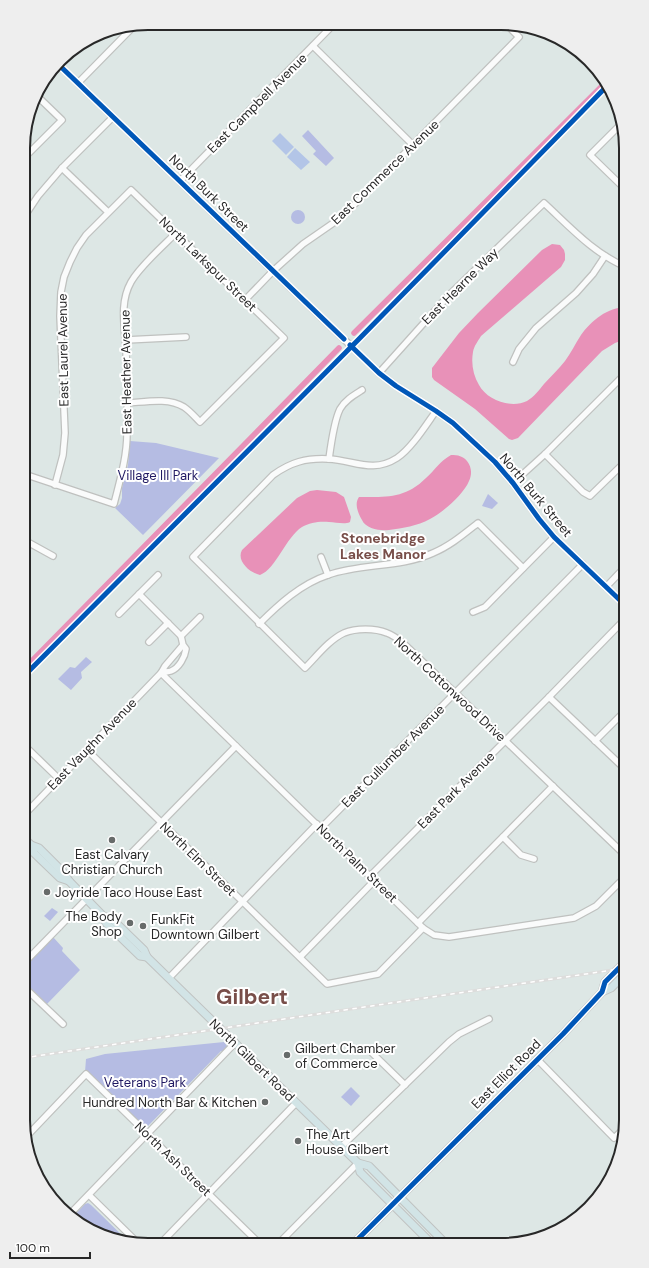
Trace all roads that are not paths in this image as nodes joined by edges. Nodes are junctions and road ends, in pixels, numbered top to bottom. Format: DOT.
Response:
graph roads {
  1 [pos="328,30"];
  2 [pos="512,31"];
  3 [pos="128,32"];
  4 [pos="313,46"];
  5 [pos="62,67"];
  6 [pos="78,83"];
  7 [pos="41,99"];
  8 [pos="113,117"];
  9 [pos="617,128"];
  10 [pos="413,145"];
  11 [pos="30,152"];
  12 [pos="62,168"];
  13 [pos="180,181"];
  14 [pos="619,183"];
  15 [pos="131,190"];
  16 [pos="30,208"];
  17 [pos="108,212"];
  18 [pos="176,233"];
  19 [pos="605,256"];
  20 [pos="619,263"];
  21 [pos="273,271"];
  22 [pos="245,300"];
  23 [pos="186,338"];
  24 [pos="126,340"];
  25 [pos="514,362"];
  26 [pos="379,373"];
  27 [pos="619,380"];
  28 [pos="362,390"];
  29 [pos="128,403"];
  30 [pos="436,411"];
  31 [pos="545,454"];
  32 [pos="329,459"];
  33 [pos="619,468"];
  34 [pos="30,476"];
  35 [pos="513,483"];
  36 [pos="55,485"];
  37 [pos="554,537"];
  38 [pos="30,543"];
  39 [pos="53,556"];
  40 [pos="321,557"];
  41 [pos="583,564"];
  42 [pos="523,568"];
  43 [pos="619,573"];
  44 [pos="158,575"];
  45 [pos="328,575"];
  46 [pos="606,587"];
  47 [pos="139,594"];
  48 [pos="619,599"];
  49 [pos="473,612"];
  50 [pos="119,614"];
  51 [pos="200,617"];
  52 [pos="168,623"];
  53 [pos="259,624"];
  54 [pos="619,625"];
  55 [pos="181,636"];
  56 [pos="149,642"];
  57 [pos="183,645"];
  58 [pos="161,673"];
  59 [pos="456,693"];
  60 [pos="549,697"];
  61 [pos="619,717"];
  62 [pos="505,741"];
  63 [pos="595,741"];
  64 [pos="236,746"];
  65 [pos="88,750"];
  66 [pos="30,751"];
  67 [pos="619,763"];
  68 [pos="59,779"];
  69 [pos="553,786"];
  70 [pos="30,809"];
  71 [pos="161,822"];
  72 [pos="319,826"];
  73 [pos="503,837"];
  74 [pos="30,844"];
  75 [pos="619,849"];
  76 [pos="534,859"];
  77 [pos="373,878"];
  78 [pos="619,883"];
  79 [pos="87,899"];
  80 [pos="242,902"];
  81 [pos="418,923"];
  82 [pos="423,928"];
  83 [pos="30,957"];
  84 [pos="300,958"];
  85 [pos="619,968"];
  86 [pos="169,978"];
  87 [pos="619,980"];
  88 [pos="602,992"];
  89 [pos="30,993"];
  90 [pos="489,1019"];
  91 [pos="62,1024"];
  92 [pos="235,1043"];
  93 [pos="368,1049"];
  94 [pos="537,1059"];
  95 [pos="405,1085"];
  96 [pos="296,1103"];
  97 [pos="31,1132"];
  98 [pos="147,1134"];
  99 [pos="618,1134"];
  100 [pos="341,1147"];
  101 [pos="358,1163"];
  102 [pos="208,1194"];
  103 [pos="89,1195"];
  104 [pos="396,1200"];
  105 [pos="73,1211"];
  106 [pos="132,1237"];
  107 [pos="166,1238"];
  108 [pos="254,1238"];
  109 [pos="284,1238"];
  110 [pos="359,1238"];
  111 [pos="427,1238"];
  112 [pos="439,1238"];
  1 -- 4 [label="street, East Campbell Avenue"];
  2 -- 10 [label="street, East Commerce Avenue"];
  3 -- 6 [label="street"];
  4 -- 10 [label="street"];
  4 -- 13 [label="street, East Campbell Avenue"];
  5 -- 6 [label="street, North Burk Street"];
  6 -- 8 [label="street, North Burk Street"];
  7 -- 11 [label="street"];
  8 -- 12 [label="street"];
  8 -- 13 [label="street, North Burk Street"];
  9 -- 14 [label="street"];
  10 -- 21 [label="street, East Commerce Avenue"];
  12 -- 16 [label="street"];
  12 -- 17 [label="street"];
  13 -- 21 [label="street, North Burk Street"];
  15 -- 17 [label="street, East Laurel Avenue"];
  15 -- 18 [label="street, North Larkspur Street"];
  17 -- 36 [label="street, East Laurel Avenue"];
  18 -- 22 [label="street, North Larkspur Street"];
  18 -- 24 [label="street, East Heather Avenue"];
  19 -- 20 [label="street"];
  19 -- 25 [label="street"];
  19 -- 26 [label="street, East Hearne Way"];
  21 -- 22 [label="street, East Commerce Avenue"];
  21 -- 26 [label="street, North Burk Street"];
  22 -- 29 [label="street, North Larkspur Street"];
  23 -- 24 [label="street"];
  24 -- 29 [label="street, East Heather Avenue"];
  26 -- 30 [label="street, North Burk Street"];
  27 -- 31 [label="street"];
  28 -- 32 [label="street"];
  29 -- 36 [label="street, East Heather Avenue"];
  30 -- 32 [label="street"];
  30 -- 35 [label="street, North Burk Street"];
  31 -- 33 [label="street"];
  31 -- 35 [label="street"];
  32 -- 53 [label="street, North Cottonwood Drive"];
  34 -- 36 [label="street"];
  35 -- 37 [label="street, North Burk Street"];
  37 -- 41 [label="street, North Burk Street"];
  37 -- 42 [label="street"];
  38 -- 39 [label="street"];
  40 -- 45 [label="street"];
  41 -- 46 [label="street, North Burk Street"];
  41 -- 59 [label="street, East Cullumber Avenue"];
  42 -- 45 [label="street"];
  42 -- 49 [label="street"];
  43 -- 46 [label="street"];
  44 -- 47 [label="street"];
  45 -- 53 [label="street"];
  46 -- 48 [label="street, North Burk Street"];
  47 -- 50 [label="street"];
  47 -- 52 [label="street"];
  51 -- 55 [label="street"];
  52 -- 55 [label="street"];
  52 -- 56 [label="street"];
  53 -- 59 [label="street, North Cottonwood Drive"];
  54 -- 60 [label="street, East Park Avenue"];
  55 -- 57 [label="street"];
  57 -- 58 [label="street, East Vaughn Avenue"];
  57 -- 58 [label="street"];
  58 -- 64 [label="street, North Palm Street"];
  58 -- 65 [label="street, East Vaughn Avenue"];
  59 -- 62 [label="street, North Cottonwood Drive"];
  59 -- 72 [label="street, East Cullumber Avenue"];
  60 -- 62 [label="street, East Park Avenue"];
  60 -- 63 [label="street"];
  61 -- 63 [label="street"];
  62 -- 69 [label="street, North Cottonwood Drive"];
  62 -- 77 [label="street, East Park Avenue"];
  63 -- 67 [label="street"];
  64 -- 71 [label="street"];
  64 -- 72 [label="street, North Palm Street"];
  65 -- 68 [label="street, East Vaughn Avenue"];
  65 -- 71 [label="street, North Elm Street"];
  66 -- 68 [label="street"];
  68 -- 70 [label="street, East Vaughn Avenue"];
  69 -- 73 [label="street"];
  69 -- 75 [label="street, North Cottonwood Drive"];
  71 -- 79 [label="street"];
  71 -- 80 [label="street, North Elm Street"];
  72 -- 77 [label="street, North Palm Street"];
  72 -- 80 [label="street, East Cullumber Avenue"];
  73 -- 76 [label="street"];
  73 -- 81 [label="street"];
  74 -- 79 [label="main road, North Gilbert Road"];
  77 -- 81 [label="street, North Palm Street"];
  77 -- 84 [label="street, East Park Avenue"];
  78 -- 82 [label="street, North Palm Street"];
  79 -- 83 [label="street"];
  79 -- 86 [label="main road, North Gilbert Road"];
  80 -- 84 [label="street, North Elm Street"];
  80 -- 86 [label="street, East Cullumber Avenue"];
  81 -- 82 [label="street, North Palm Street"];
  82 -- 84 [label="street, North Elm Street"];
  85 -- 88 [label="main road, East Elliot Road"];
  86 -- 92 [label="main road, North Gilbert Road"];
  87 -- 88 [label="main road, East Elliot Road"];
  88 -- 94 [label="main road, East Elliot Road"];
  89 -- 91 [label="street"];
  90 -- 95 [label="street"];
  92 -- 96 [label="main road, North Gilbert Road"];
  92 -- 98 [label="street"];
  93 -- 95 [label="street"];
  94 -- 99 [label="street"];
  94 -- 104 [label="main road, East Elliot Road"];
  95 -- 100 [label="street"];
  96 -- 100 [label="main road, North Gilbert Road"];
  96 -- 102 [label="street"];
  97 -- 98 [label="street, North Ash Street"];
  98 -- 102 [label="street, North Ash Street"];
  98 -- 103 [label="street"];
  100 -- 101 [label="main road, North Gilbert Road"];
  101 -- 104 [label="main road, North Gilbert Road"];
  101 -- 104 [label="main road, North Gilbert Road"];
  101 -- 109 [label="street"];
  102 -- 107 [label="street"];
  102 -- 108 [label="street, North Ash Street"];
  103 -- 105 [label="street"];
  103 -- 106 [label="street"];
  104 -- 110 [label="main road, East Elliot Road"];
  104 -- 111 [label="main road"];
  104 -- 112 [label="main road"];
}
